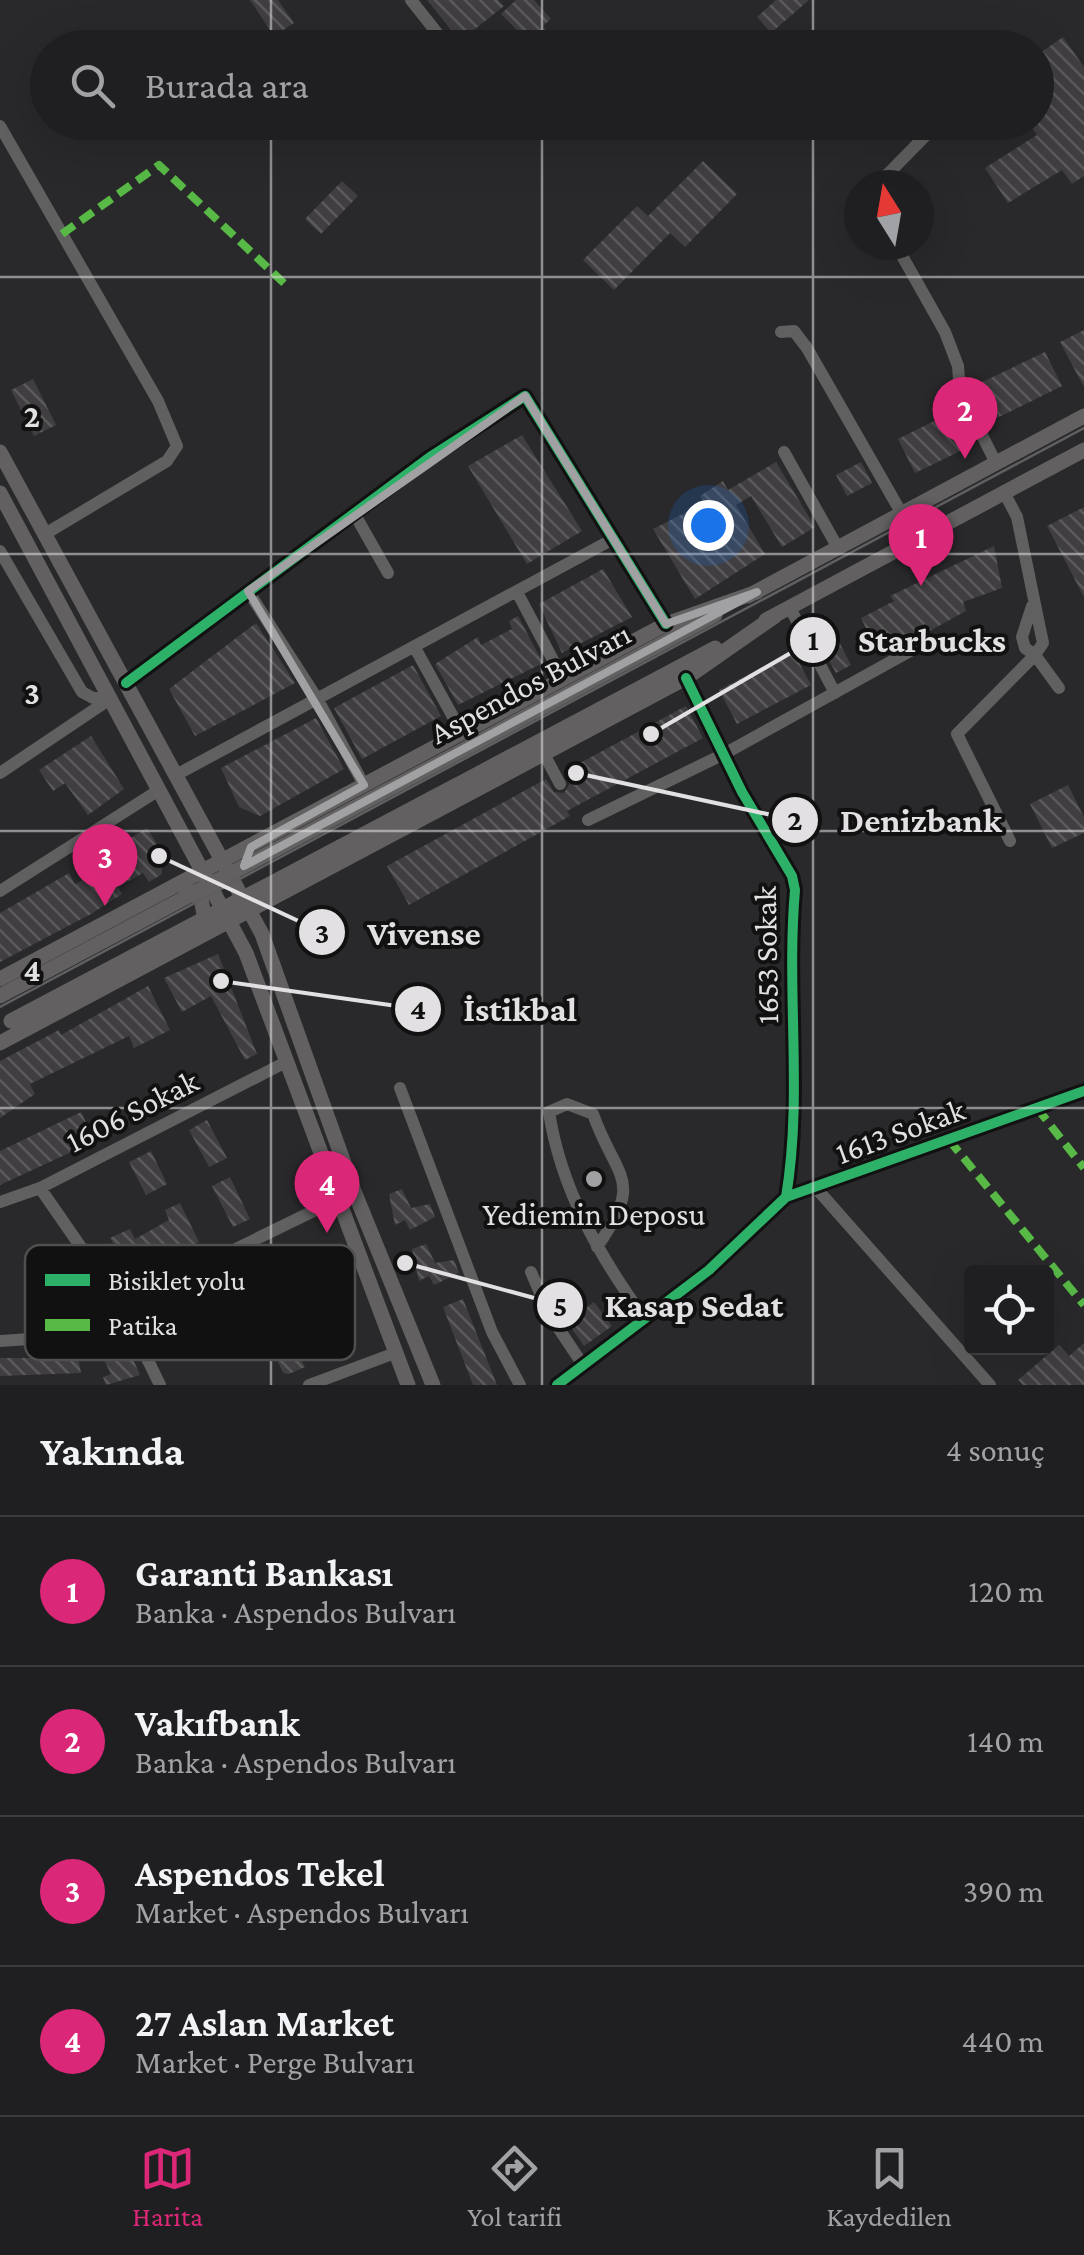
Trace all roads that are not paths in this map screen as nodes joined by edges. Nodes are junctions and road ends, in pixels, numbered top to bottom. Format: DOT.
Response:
graph roads {
  1 [pos="411,0"];
  2 [pos="435,30"];
  3 [pos="0,126"];
  4 [pos="922,140"];
  5 [pos="893,170"];
  6 [pos="904,260"];
  7 [pos="782,332"];
  8 [pos="1084,416"];
  9 [pos="1084,450"];
  10 [pos="0,452"];
  11 [pos="784,452"];
  12 [pos="996,463"];
  13 [pos="1004,492"];
  14 [pos="0,493"];
  15 [pos="354,513"];
  16 [pos="902,514"];
  17 [pos="45,534"];
  18 [pos="615,538"];
  19 [pos="838,548"];
  20 [pos="32,552"];
  21 [pos="3,560"];
  22 [pos="388,573"];
  23 [pos="248,591"];
  24 [pos="517,592"];
  25 [pos="757,592"];
  26 [pos="783,612"];
  27 [pos="666,624"];
  28 [pos="415,648"];
  29 [pos="912,650"];
  30 [pos="1036,656"];
  31 [pos="686,678"];
  32 [pos="564,679"];
  33 [pos="126,682"];
  34 [pos="1058,688"];
  35 [pos="835,693"];
  36 [pos="110,698"];
  37 [pos="318,700"];
  38 [pos="462,734"];
  39 [pos="544,754"];
  40 [pos="724,754"];
  41 [pos="0,773"];
  42 [pos="176,774"];
  43 [pos="560,784"];
  44 [pos="364,785"];
  45 [pos="159,790"];
  46 [pos="588,820"];
  47 [pos="1010,842"];
  48 [pos="250,847"];
  49 [pos="224,861"];
  50 [pos="204,872"];
  51 [pos="176,888"];
  52 [pos="0,891"];
  53 [pos="281,894"];
  54 [pos="250,910"];
  55 [pos="231,920"];
  56 [pos="198,938"];
  57 [pos="0,978"];
  58 [pos="0,996"];
  59 [pos="5,1024"];
  60 [pos="0,1042"];
  61 [pos="286,1062"];
  62 [pos="400,1088"];
  63 [pos="1084,1090"];
  64 [pos="40,1188"];
  65 [pos="816,1188"];
  66 [pos="786,1197"];
  67 [pos="336,1200"];
  68 [pos="0,1202"];
  69 [pos="79,1245"];
  70 [pos="244,1245"];
  71 [pos="353,1245"];
  72 [pos="597,1247"];
  73 [pos="355,1249"];
  74 [pos="531,1272"];
  75 [pos="645,1319"];
  76 [pos="25,1339"];
  77 [pos="0,1341"];
  78 [pos="395,1353"];
  79 [pos="148,1360"];
  80 [pos="583,1364"];
  81 [pos="160,1385"];
  82 [pos="308,1385"];
  83 [pos="408,1385"];
  84 [pos="432,1385"];
  85 [pos="520,1385"];
  86 [pos="557,1385"];
  87 [pos="990,1385"];
  1 -- 2 [label="street"];
  3 -- 17 [label="street"];
  4 -- 5 [label="street"];
  6 -- 12 [label="street"];
  7 -- 16 [label="street"];
  8 -- 12 [label="main road, Aspendos Bulvarı"];
  9 -- 13 [label="main road, Aspendos Bulvarı"];
  10 -- 17 [label="main road"];
  11 -- 19 [label="street"];
  12 -- 16 [label="main road, Aspendos Bulvarı"];
  13 -- 26 [label="main road, Aspendos Bulvarı"];
  13 -- 30 [label="street"];
  14 -- 20 [label="main road"];
  15 -- 18 [label="street"];
  15 -- 22 [label="street"];
  15 -- 23 [label="street"];
  16 -- 19 [label="main road, Aspendos Bulvarı"];
  17 -- 33 [label="main road"];
  18 -- 24 [label="street"];
  18 -- 27 [label="street"];
  19 -- 25 [label="main road, Aspendos Bulvarı"];
  20 -- 21 [label="street"];
  20 -- 36 [label="main road"];
  21 -- 36 [label="street"];
  23 -- 33 [label="street"];
  23 -- 37 [label="street"];
  24 -- 28 [label="street"];
  24 -- 32 [label="street"];
  25 -- 27 [label="main road"];
  25 -- 58 [label="main road, Aspendos Bulvarı, bridge"];
  26 -- 31 [label="main road"];
  26 -- 35 [label="street"];
  26 -- 59 [label="main road, Aspendos Bulvarı, bridge"];
  27 -- 32 [label="main road"];
  28 -- 37 [label="street"];
  28 -- 38 [label="street"];
  29 -- 35 [label="street"];
  30 -- 34 [label="street"];
  30 -- 47 [label="street"];
  31 -- 39 [label="main road"];
  31 -- 40 [label="street, 1653 Sokak"];
  32 -- 38 [label="main road"];
  33 -- 42 [label="main road"];
  35 -- 40 [label="street"];
  36 -- 41 [label="street"];
  36 -- 45 [label="main road"];
  37 -- 42 [label="street"];
  37 -- 44 [label="street"];
  38 -- 44 [label="main road"];
  39 -- 43 [label="street"];
  39 -- 53 [label="main road"];
  40 -- 46 [label="street"];
  40 -- 66 [label="street, 1653 Sokak"];
  42 -- 49 [label="main road"];
  44 -- 48 [label="main road"];
  45 -- 50 [label="main road"];
  45 -- 52 [label="street"];
  48 -- 49 [label="main road"];
  48 -- 53 [label="main road"];
  49 -- 50 [label="main road"];
  49 -- 54 [label="main road"];
  50 -- 51 [label="main road"];
  50 -- 55 [label="main road"];
  51 -- 56 [label="main road"];
  51 -- 57 [label="main road"];
  53 -- 54 [label="main road"];
  54 -- 55 [label="main road"];
  54 -- 84 [label="main road"];
  55 -- 56 [label="main road"];
  55 -- 61 [label="main road"];
  56 -- 60 [label="main road"];
  61 -- 64 [label="street, 1606 Sokak"];
  61 -- 67 [label="main road"];
  62 -- 85 [label="street"];
  63 -- 65 [label="street, 1613 Sokak"];
  64 -- 68 [label="street, 1606 Sokak"];
  64 -- 69 [label="street"];
  65 -- 66 [label="street, 1613 Sokak"];
  65 -- 87 [label="street"];
  66 -- 75 [label="street"];
  67 -- 70 [label="street"];
  67 -- 71 [label="main road"];
  72 -- 72 [label="street"];
  72 -- 75 [label="street"];
  73 -- 78 [label="main road"];
  74 -- 80 [label="street"];
  75 -- 80 [label="street"];
  76 -- 77 [label="street"];
  78 -- 82 [label="street"];
  78 -- 83 [label="main road"];
  79 -- 81 [label="street"];
  80 -- 86 [label="street"];
}
